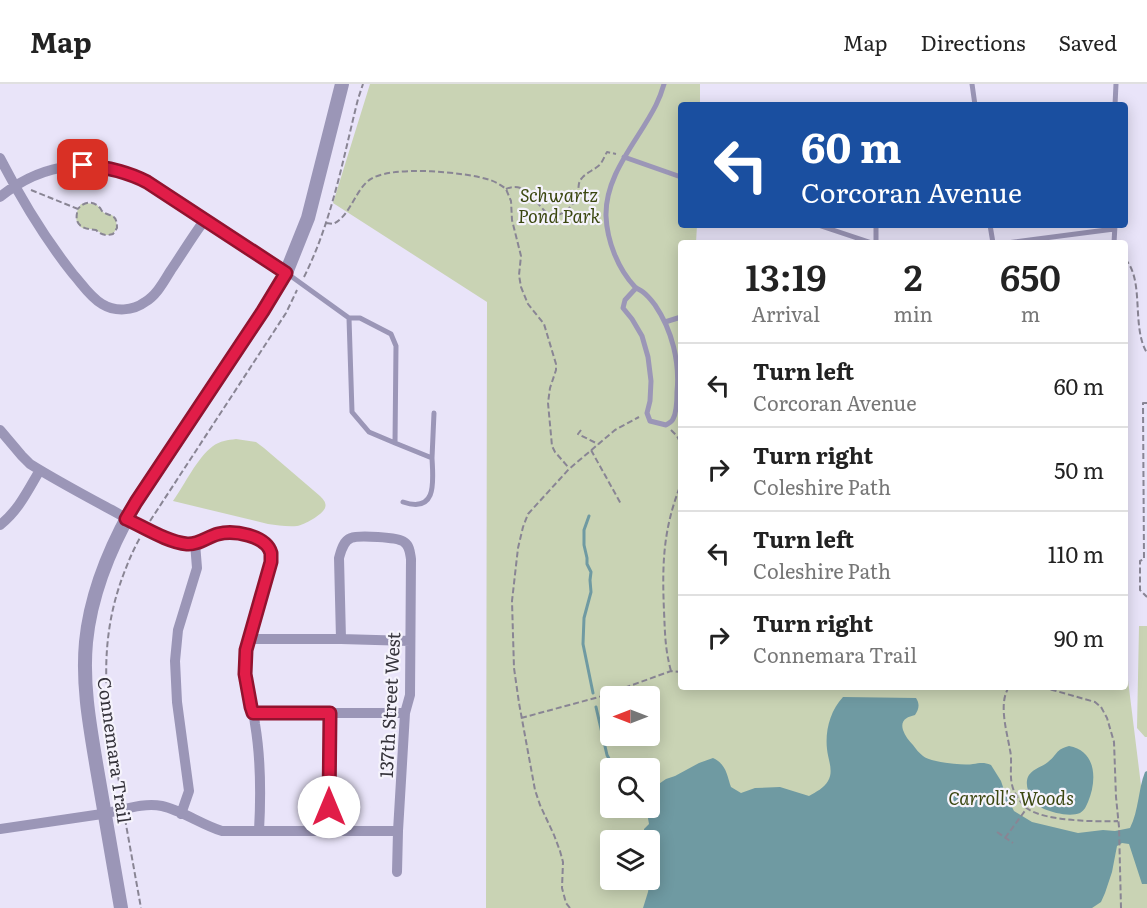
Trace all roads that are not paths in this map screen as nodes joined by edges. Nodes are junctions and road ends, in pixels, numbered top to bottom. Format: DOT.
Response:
graph roads {
  1 [pos="342,84"];
  2 [pos="664,84"];
  3 [pos="972,84"];
  4 [pos="1116,84"];
  5 [pos="975,102"];
  6 [pos="1115,102"];
  7 [pos="624,157"];
  8 [pos="0,158"];
  9 [pos="678,176"];
  10 [pos="15,186"];
  11 [pos="0,197"];
  12 [pos="204,220"];
  13 [pos="827,228"];
  14 [pos="1107,228"];
  15 [pos="863,240"];
  16 [pos="1027,240"];
  17 [pos="286,273"];
  18 [pos="636,288"];
  19 [pos="349,318"];
  20 [pos="678,318"];
  21 [pos="665,322"];
  22 [pos="434,413"];
  23 [pos="0,430"];
  24 [pos="395,443"];
  25 [pos="432,458"];
  26 [pos="40,470"];
  27 [pos="403,502"];
  28 [pos="126,519"];
  29 [pos="0,525"];
  30 [pos="195,543"];
  31 [pos="249,639"];
  32 [pos="341,639"];
  33 [pos="410,641"];
  34 [pos="253,713"];
  35 [pos="330,713"];
  36 [pos="405,713"];
  37 [pos="105,813"];
  38 [pos="181,814"];
  39 [pos="0,829"];
  40 [pos="259,831"];
  41 [pos="329,831"];
  42 [pos="398,831"];
  43 [pos="397,872"];
  44 [pos="121,908"];
  1 -- 17 [label="street, Connemara Trail"];
  2 -- 7 [label="lane"];
  3 -- 5 [label="lane"];
  4 -- 6 [label="lane"];
  7 -- 9 [label="lane"];
  7 -- 18 [label="lane"];
  8 -- 10 [label="street"];
  10 -- 11 [label="street"];
  10 -- 12 [label="street"];
  10 -- 12 [label="street"];
  12 -- 17 [label="street"];
  13 -- 15 [label="lane"];
  14 -- 16 [label="lane"];
  17 -- 19 [label="lane"];
  17 -- 28 [label="street, Connemara Trail"];
  18 -- 21 [label="lane"];
  18 -- 21 [label="lane"];
  19 -- 24 [label="lane"];
  19 -- 24 [label="lane"];
  20 -- 21 [label="lane"];
  22 -- 25 [label="lane"];
  23 -- 26 [label="street"];
  24 -- 25 [label="lane"];
  25 -- 27 [label="lane"];
  26 -- 28 [label="street"];
  26 -- 29 [label="street"];
  28 -- 30 [label="street"];
  28 -- 37 [label="street, Connemara Trail"];
  30 -- 31 [label="street"];
  30 -- 38 [label="street"];
  31 -- 32 [label="street"];
  31 -- 34 [label="street"];
  32 -- 33 [label="street"];
  32 -- 33 [label="street, 137th Street West"];
  33 -- 36 [label="street, 137th Street West"];
  34 -- 35 [label="street"];
  34 -- 40 [label="street"];
  35 -- 36 [label="street"];
  35 -- 41 [label="street"];
  36 -- 42 [label="street, 137th Street West"];
  37 -- 38 [label="street"];
  37 -- 39 [label="street"];
  37 -- 44 [label="street, Connemara Trail"];
  38 -- 40 [label="street"];
  40 -- 41 [label="street"];
  41 -- 42 [label="street"];
  42 -- 43 [label="street, 137th Street West"];
}
